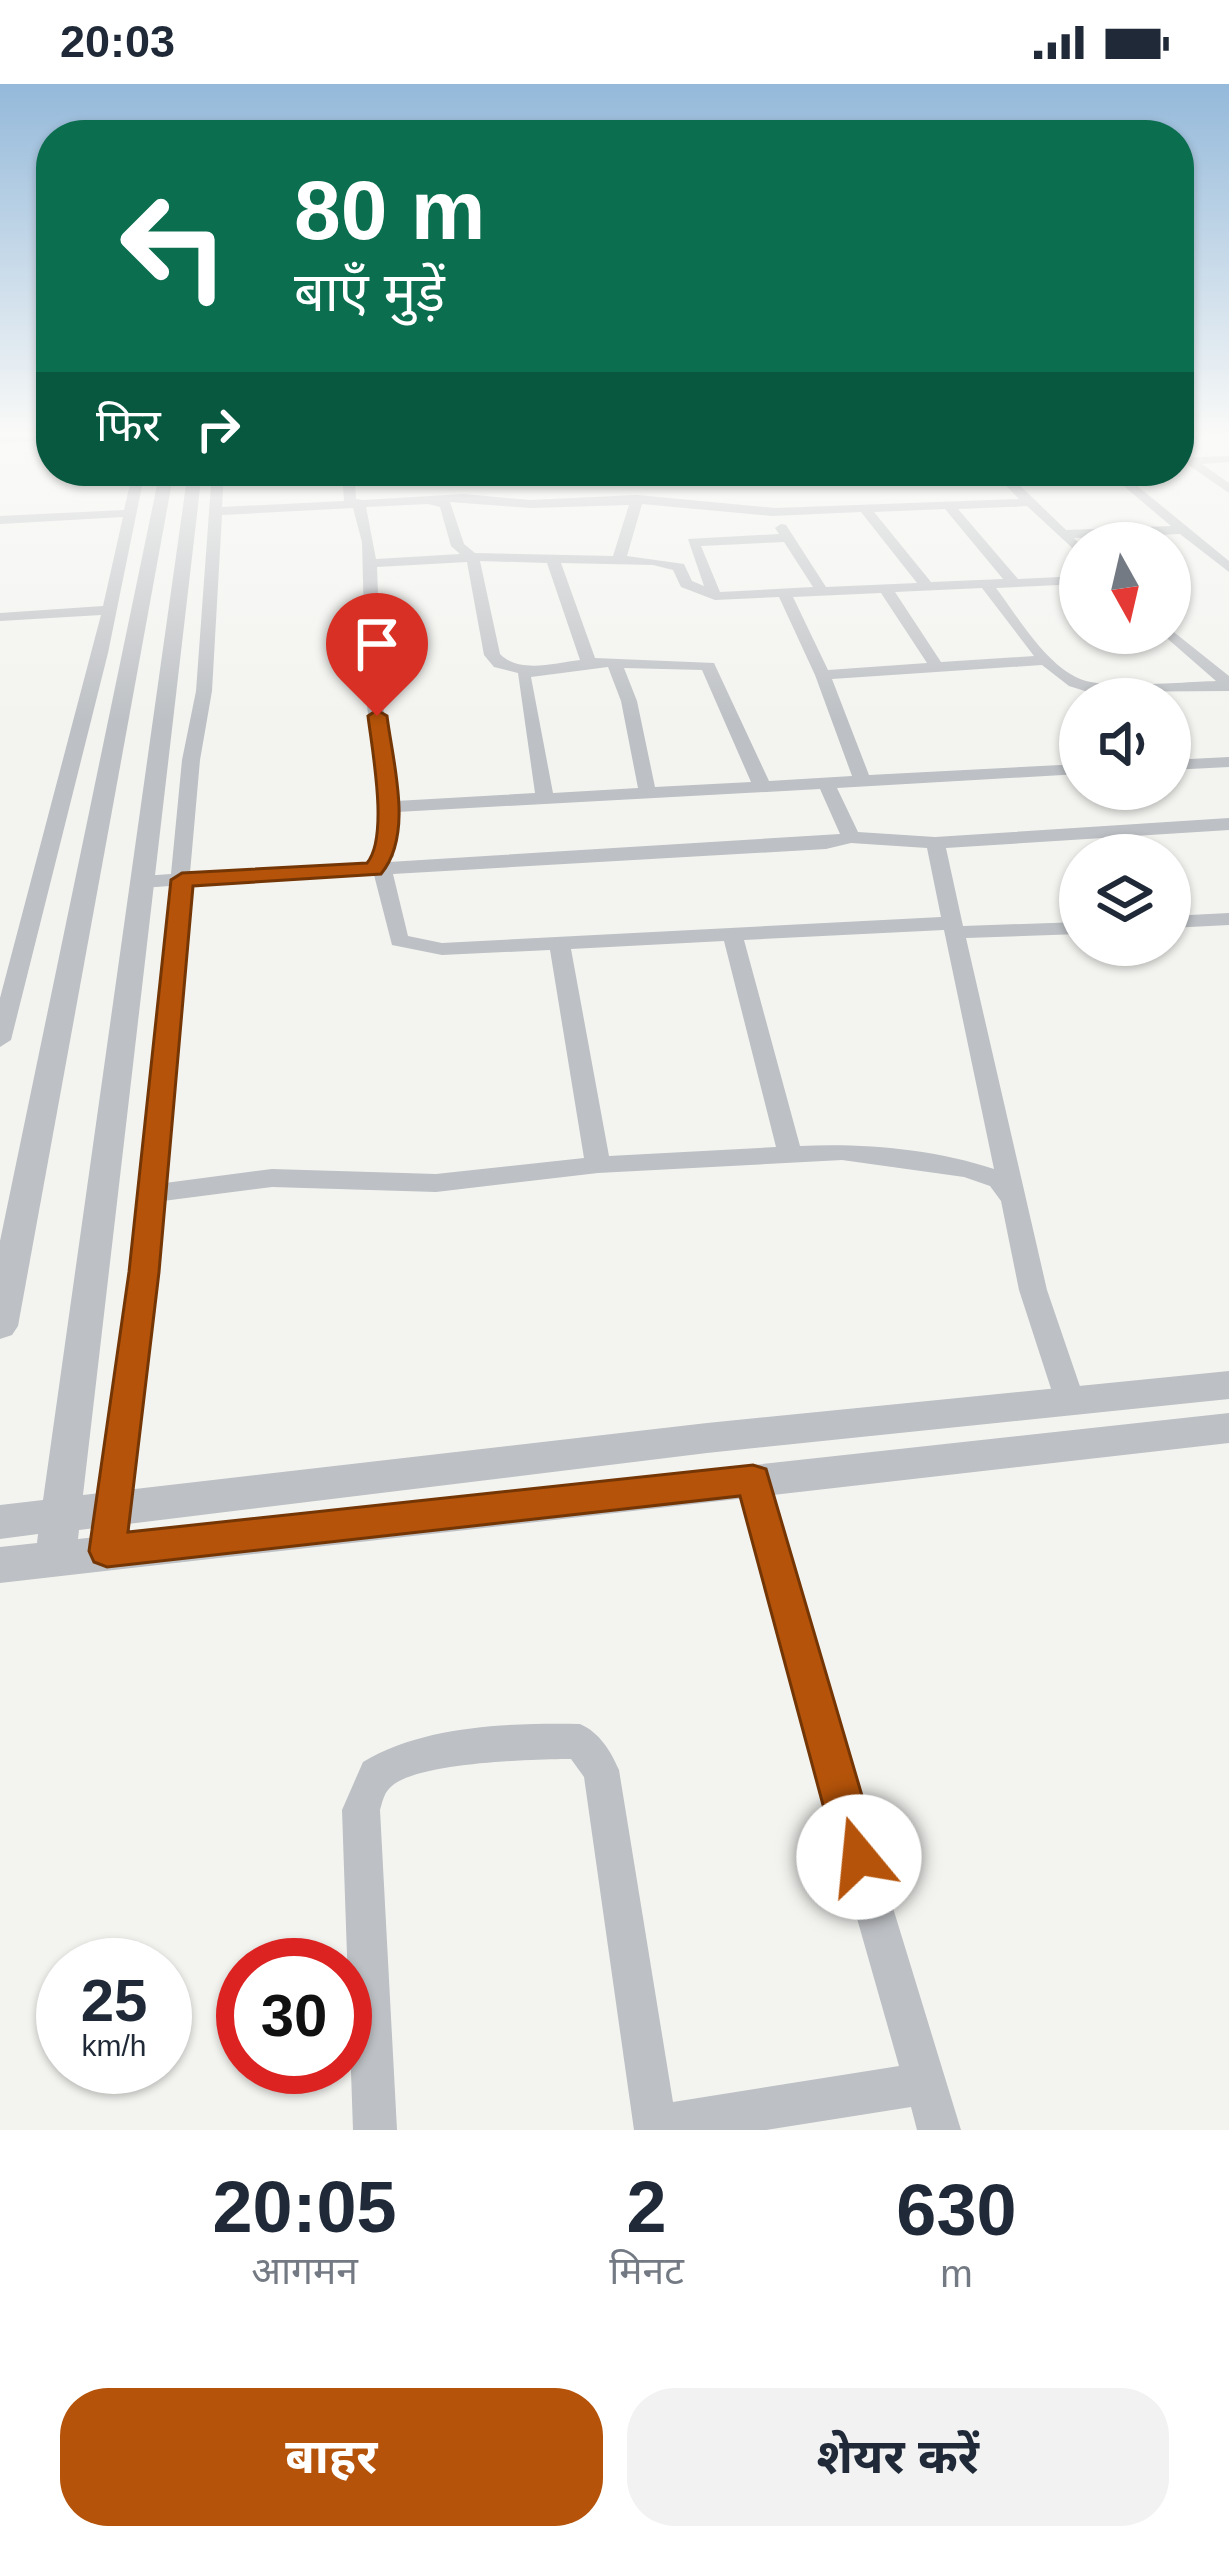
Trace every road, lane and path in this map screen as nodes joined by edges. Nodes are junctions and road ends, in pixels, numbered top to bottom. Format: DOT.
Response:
graph roads {
  1 [pos="125,531"];
  2 [pos="159,531"];
  3 [pos="183,531"];
  4 [pos="216,531"];
  5 [pos="365,531"];
  6 [pos="454,531"];
  7 [pos="627,531"];
  8 [pos="782,531"];
  9 [pos="883,531"];
  10 [pos="970,531"];
  11 [pos="1191,537"];
  12 [pos="786,538"];
  13 [pos="553,557"];
  14 [pos="473,558"];
  15 [pos="619,559"];
  16 [pos="367,564"];
  17 [pos="1229,567"];
  18 [pos="1059,581"];
  19 [pos="1013,582"];
  20 [pos="985,583"];
  21 [pos="927,586"];
  22 [pos="885,588"];
  23 [pos="822,591"];
  24 [pos="784,593"];
  25 [pos="715,596"];
  26 [pos="110,610"];
  27 [pos="0,617"];
  28 [pos="1191,653"];
  29 [pos="1047,660"];
  30 [pos="614,662"];
  31 [pos="589,663"];
  32 [pos="936,666"];
  33 [pos="527,671"];
  34 [pos="823,675"];
  35 [pos="1229,685"];
  36 [pos="1229,762"];
  37 [pos="1191,764"];
  38 [pos="1059,770"];
  39 [pos="862,779"];
  40 [pos="826,783"];
  41 [pos="763,788"];
  42 [pos="647,794"];
  43 [pos="545,799"];
  44 [pos="388,807"];
  45 [pos="1229,824"];
  46 [pos="851,837"];
  47 [pos="935,843"];
  48 [pos="378,869"];
  49 [pos="182,880"];
  50 [pos="114,884"];
  51 [pos="1220,920"];
  52 [pos="954,927"];
  53 [pos="1059,928"];
  54 [pos="732,933"];
  55 [pos="559,942"];
  56 [pos="1229,944"];
  57 [pos="0,1040"];
  58 [pos="789,1151"];
  59 [pos="598,1166"];
  60 [pos="151,1195"];
  61 [pos="1014,1201"];
  62 [pos="0,1326"];
  63 [pos="1229,1385"];
  64 [pos="1070,1401"];
  65 [pos="1229,1428"];
  66 [pos="1081,1444"];
  67 [pos="753,1480"];
  68 [pos="111,1508"];
  69 [pos="61,1515"];
  70 [pos="0,1522"];
  71 [pos="107,1551"];
  72 [pos="55,1558"];
  73 [pos="0,1564"];
  74 [pos="925,2083"];
  75 [pos="656,2128"];
  76 [pos="375,2130"];
  77 [pos="939,2130"];
  1 -- 26 [label="street"];
  2 -- 50 [label="street"];
  3 -- 50 [label="street"];
  4 -- 49 [label="street"];
  5 -- 16 [label="street"];
  6 -- 14 [label="street"];
  7 -- 15 [label="street"];
  8 -- 12 [label="street"];
  9 -- 21 [label="street"];
  10 -- 19 [label="street"];
  11 -- 17 [label="street"];
  12 -- 23 [label="street"];
  12 -- 25 [label="street"];
  13 -- 14 [label="street"];
  13 -- 15 [label="street"];
  13 -- 31 [label="street"];
  14 -- 16 [label="street"];
  14 -- 33 [label="street"];
  15 -- 25 [label="street"];
  16 -- 44 [label="street"];
  18 -- 19 [label="street"];
  19 -- 20 [label="street"];
  20 -- 21 [label="street"];
  20 -- 29 [label="street"];
  21 -- 22 [label="street"];
  22 -- 23 [label="street"];
  22 -- 32 [label="street"];
  23 -- 24 [label="street"];
  24 -- 25 [label="street"];
  24 -- 34 [label="street"];
  26 -- 27 [label="street"];
  26 -- 57 [label="street"];
  28 -- 35 [label="street"];
  29 -- 32 [label="street"];
  29 -- 35 [label="street"];
  30 -- 31 [label="street"];
  30 -- 41 [label="street"];
  30 -- 42 [label="street"];
  31 -- 33 [label="street"];
  32 -- 34 [label="street"];
  33 -- 43 [label="street"];
  34 -- 39 [label="street"];
  36 -- 37 [label="street"];
  38 -- 39 [label="street"];
  39 -- 40 [label="street"];
  40 -- 41 [label="street"];
  40 -- 46 [label="street"];
  41 -- 42 [label="street"];
  42 -- 43 [label="street"];
  43 -- 44 [label="street"];
  44 -- 48 [label="street"];
  45 -- 47 [label="street"];
  46 -- 47 [label="street"];
  46 -- 48 [label="street"];
  47 -- 52 [label="street"];
  48 -- 49 [label="street"];
  48 -- 55 [label="street"];
  49 -- 50 [label="street"];
  49 -- 60 [label="street"];
  50 -- 62 [label="street"];
  50 -- 69 [label="street"];
  51 -- 56 [label="street"];
  52 -- 53 [label="street"];
  52 -- 54 [label="street"];
  52 -- 61 [label="street"];
  54 -- 55 [label="street"];
  54 -- 58 [label="street"];
  55 -- 59 [label="street"];
  58 -- 59 [label="street"];
  58 -- 61 [label="street"];
  59 -- 60 [label="street"];
  60 -- 68 [label="street"];
  61 -- 64 [label="street"];
  63 -- 64 [label="street"];
  64 -- 66 [label="street"];
  64 -- 68 [label="street"];
  65 -- 66 [label="street"];
  66 -- 67 [label="street"];
  67 -- 71 [label="street"];
  67 -- 74 [label="street"];
  68 -- 69 [label="street"];
  68 -- 71 [label="street"];
  69 -- 70 [label="street"];
  69 -- 72 [label="street"];
  71 -- 72 [label="street"];
  72 -- 73 [label="street"];
  74 -- 75 [label="street"];
  74 -- 77 [label="street"];
  75 -- 76 [label="street"];
}
